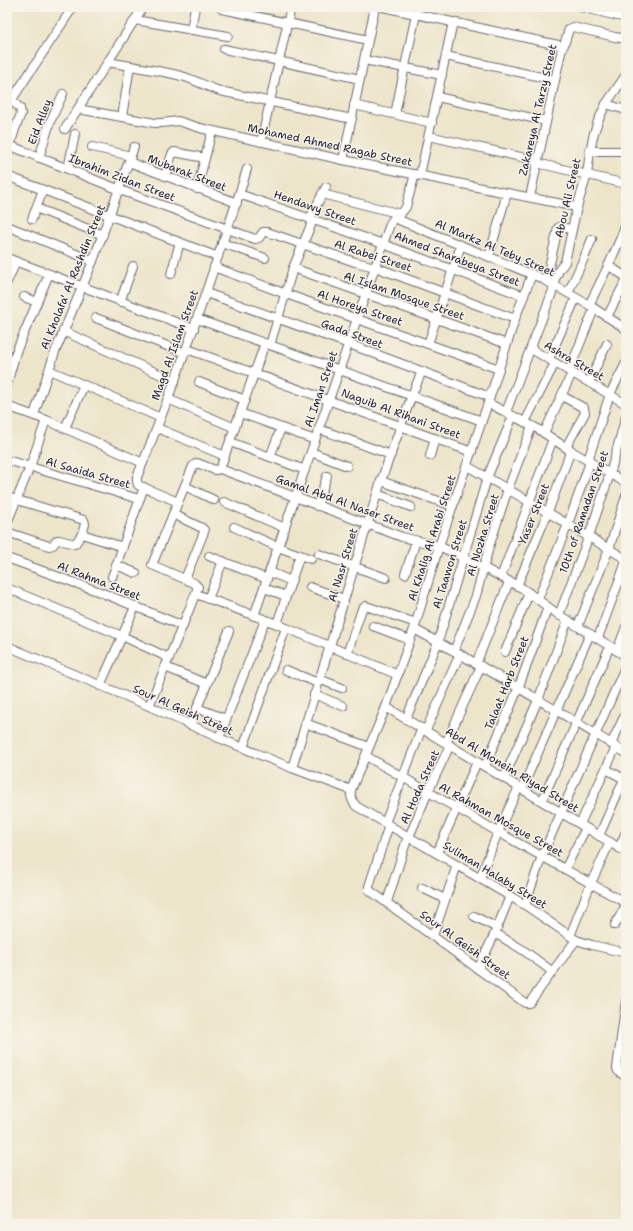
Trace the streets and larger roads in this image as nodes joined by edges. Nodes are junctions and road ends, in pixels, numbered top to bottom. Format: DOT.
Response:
graph roads {
  1 [pos="72,7"];
  2 [pos="143,7"];
  3 [pos="195,7"];
  4 [pos="291,7"];
  5 [pos="375,7"];
  6 [pos="383,7"];
  7 [pos="580,7"];
  8 [pos="222,9"];
  9 [pos="416,14"];
  10 [pos="626,18"];
  11 [pos="135,20"];
  12 [pos="453,22"];
  13 [pos="288,23"];
  14 [pos="191,30"];
  15 [pos="228,36"];
  16 [pos="626,36"];
  17 [pos="368,40"];
  18 [pos="563,46"];
  19 [pos="224,50"];
  20 [pos="446,56"];
  21 [pos="364,60"];
  22 [pos="279,61"];
  23 [pos="108,62"];
  24 [pos="130,66"];
  25 [pos="405,68"];
  26 [pos="442,75"];
  27 [pos="626,76"];
  28 [pos="360,79"];
  29 [pos="555,80"];
  30 [pos="63,94"];
  31 [pos="437,97"];
  32 [pos="270,102"];
  33 [pos="9,104"];
  34 [pos="606,104"];
  35 [pos="354,106"];
  36 [pos="78,109"];
  37 [pos="626,110"];
  38 [pos="395,114"];
  39 [pos="122,117"];
  40 [pos="352,119"];
  41 [pos="546,121"];
  42 [pos="432,122"];
  43 [pos="11,128"];
  44 [pos="65,129"];
  45 [pos="212,131"];
  46 [pos="75,134"];
  47 [pos="429,136"];
  48 [pos="261,142"];
  49 [pos="11,146"];
  50 [pos="92,147"];
  51 [pos="134,147"];
  52 [pos="590,151"];
  53 [pos="626,151"];
  54 [pos="7,156"];
  55 [pos="38,158"];
  56 [pos="205,158"];
  57 [pos="130,159"];
  58 [pos="343,160"];
  59 [pos="537,162"];
  60 [pos="68,169"];
  61 [pos="247,169"];
  62 [pos="417,175"];
  63 [pos="587,175"];
  64 [pos="7,176"];
  65 [pos="165,176"];
  66 [pos="626,184"];
  67 [pos="326,187"];
  68 [pos="197,189"];
  69 [pos="43,190"];
  70 [pos="120,190"];
  71 [pos="507,193"];
  72 [pos="239,194"];
  73 [pos="322,194"];
  74 [pos="530,197"];
  75 [pos="237,204"];
  76 [pos="577,207"];
  77 [pos="36,208"];
  78 [pos="110,215"];
  79 [pos="397,216"];
  80 [pos="311,219"];
  81 [pos="32,220"];
  82 [pos="626,224"];
  83 [pos="7,226"];
  84 [pos="572,229"];
  85 [pos="227,230"];
  86 [pos="103,235"];
  87 [pos="592,239"];
  88 [pos="180,242"];
  89 [pos="222,243"];
  90 [pos="383,244"];
  91 [pos="303,245"];
  92 [pos="461,245"];
  93 [pos="489,256"];
  94 [pos="218,257"];
  95 [pos="7,258"];
  96 [pos="265,258"];
  97 [pos="93,261"];
  98 [pos="16,262"];
  99 [pos="133,266"];
  100 [pos="609,266"];
  101 [pos="214,267"];
  102 [pos="375,267"];
  103 [pos="293,268"];
  104 [pos="452,269"];
  105 [pos="49,274"];
  106 [pos="171,274"];
  107 [pos="532,274"];
  108 [pos="626,277"];
  109 [pos="626,280"];
  110 [pos="7,282"];
  111 [pos="551,284"];
  112 [pos="82,287"];
  113 [pos="445,292"];
  114 [pos="206,293"];
  115 [pos="568,293"];
  116 [pos="286,294"];
  117 [pos="366,294"];
  118 [pos="524,296"];
  119 [pos="24,297"];
  120 [pos="576,298"];
  121 [pos="37,302"];
  122 [pos="120,302"];
  123 [pos="591,307"];
  124 [pos="607,317"];
  125 [pos="96,318"];
  126 [pos="197,319"];
  127 [pos="436,319"];
  128 [pos="515,319"];
  129 [pos="278,320"];
  130 [pos="357,320"];
  131 [pos="194,329"];
  132 [pos="626,329"];
  133 [pos="63,331"];
  134 [pos="268,344"];
  135 [pos="349,344"];
  136 [pos="428,344"];
  137 [pos="507,344"];
  138 [pos="606,344"];
  139 [pos="531,349"];
  140 [pos="186,351"];
  141 [pos="552,361"];
  142 [pos="626,363"];
  143 [pos="340,369"];
  144 [pos="499,369"];
  145 [pos="49,370"];
  146 [pos="422,371"];
  147 [pos="570,372"];
  148 [pos="255,374"];
  149 [pos="175,381"];
  150 [pos="199,382"];
  151 [pos="589,382"];
  152 [pos="7,384"];
  153 [pos="84,385"];
  154 [pos="610,394"];
  155 [pos="412,395"];
  156 [pos="562,396"];
  157 [pos="168,399"];
  158 [pos="245,400"];
  159 [pos="329,400"];
  160 [pos="489,400"];
  161 [pos="626,404"];
  162 [pos="7,406"];
  163 [pos="240,413"];
  164 [pos="510,414"];
  165 [pos="34,415"];
  166 [pos="626,416"];
  167 [pos="161,418"];
  168 [pos="46,420"];
  169 [pos="482,421"];
  170 [pos="529,424"];
  171 [pos="401,426"];
  172 [pos="65,428"];
  173 [pos="157,428"];
  174 [pos="235,428"];
  175 [pos="281,428"];
  176 [pos="319,429"];
  177 [pos="544,433"];
  178 [pos="435,438"];
  179 [pos="553,438"];
  180 [pos="316,440"];
  181 [pos="230,442"];
  182 [pos="568,449"];
  183 [pos="311,452"];
  184 [pos="472,452"];
  185 [pos="391,455"];
  186 [pos="225,456"];
  187 [pos="430,456"];
  188 [pos="270,457"];
  189 [pos="7,460"];
  190 [pos="589,461"];
  191 [pos="143,462"];
  192 [pos="347,466"];
  193 [pos="467,466"];
  194 [pos="30,467"];
  195 [pos="220,469"];
  196 [pos="305,470"];
  197 [pos="610,474"];
  198 [pos="327,476"];
  199 [pos="487,478"];
  200 [pos="381,481"];
  201 [pos="626,482"];
  202 [pos="185,486"];
  203 [pos="144,487"];
  204 [pos="508,489"];
  205 [pos="377,494"];
  206 [pos="626,496"];
  207 [pos="7,497"];
  208 [pos="295,498"];
  209 [pos="140,499"];
  210 [pos="17,500"];
  211 [pos="214,500"];
  212 [pos="529,501"];
  213 [pos="178,502"];
  214 [pos="224,502"];
  215 [pos="317,506"];
  216 [pos="453,506"];
  217 [pos="411,507"];
  218 [pos="548,512"];
  219 [pos="173,514"];
  220 [pos="7,524"];
  221 [pos="368,524"];
  222 [pos="568,524"];
  223 [pos="234,527"];
  224 [pos="285,528"];
  225 [pos="7,532"];
  226 [pos="82,534"];
  227 [pos="588,536"];
  228 [pos="416,541"];
  229 [pos="439,546"];
  230 [pos="123,547"];
  231 [pos="278,547"];
  232 [pos="609,549"];
  233 [pos="320,554"];
  234 [pos="300,555"];
  235 [pos="209,556"];
  236 [pos="7,558"];
  237 [pos="463,558"];
  238 [pos="311,559"];
  239 [pos="626,560"];
  240 [pos="223,561"];
  241 [pos="116,565"];
  242 [pos="354,567"];
  243 [pos="484,568"];
  244 [pos="136,573"];
  245 [pos="405,574"];
  246 [pos="268,576"];
  247 [pos="112,577"];
  248 [pos="501,577"];
  249 [pos="386,578"];
  250 [pos="185,579"];
  251 [pos="291,581"];
  252 [pos="509,582"];
  253 [pos="517,586"];
  254 [pos="310,587"];
  255 [pos="7,588"];
  256 [pos="264,588"];
  257 [pos="529,593"];
  258 [pos="196,594"];
  259 [pos="286,596"];
  260 [pos="208,599"];
  261 [pos="344,599"];
  262 [pos="538,599"];
  263 [pos="135,607"];
  264 [pos="548,607"];
  265 [pos="559,614"];
  266 [pos="254,616"];
  267 [pos="264,620"];
  268 [pos="568,620"];
  269 [pos="276,624"];
  270 [pos="183,626"];
  271 [pos="373,626"];
  272 [pos="415,626"];
  273 [pos="578,626"];
  274 [pos="626,627"];
  275 [pos="286,628"];
  276 [pos="229,631"];
  277 [pos="590,634"];
  278 [pos="122,636"];
  279 [pos="598,638"];
  280 [pos="410,640"];
  281 [pos="438,642"];
  282 [pos="7,646"];
  283 [pos="329,646"];
  284 [pos="614,649"];
  285 [pos="505,652"];
  286 [pos="457,653"];
  287 [pos="347,654"];
  288 [pos="626,656"];
  289 [pos="169,658"];
  290 [pos="479,665"];
  291 [pos="626,665"];
  292 [pos="165,667"];
  293 [pos="286,670"];
  294 [pos="398,675"];
  295 [pos="318,681"];
  296 [pos="207,684"];
  297 [pos="100,686"];
  298 [pos="342,688"];
  299 [pos="518,688"];
  300 [pos="314,694"];
  301 [pos="538,700"];
  302 [pos="149,706"];
  303 [pos="342,706"];
  304 [pos="386,707"];
  305 [pos="197,708"];
  306 [pos="556,711"];
  307 [pos="626,713"];
  308 [pos="226,719"];
  309 [pos="406,719"];
  310 [pos="305,722"];
  311 [pos="577,722"];
  312 [pos="624,722"];
  313 [pos="190,725"];
  314 [pos="424,729"];
  315 [pos="596,734"];
  316 [pos="219,738"];
  317 [pos="448,744"];
  318 [pos="613,745"];
  319 [pos="369,747"];
  320 [pos="243,748"];
  321 [pos="626,753"];
  322 [pos="366,756"];
  323 [pos="477,762"];
  324 [pos="485,766"];
  325 [pos="292,768"];
  326 [pos="606,769"];
  327 [pos="402,777"];
  328 [pos="504,778"];
  329 [pos="625,779"];
  330 [pos="521,788"];
  331 [pos="351,790"];
  332 [pos="428,792"];
  333 [pos="542,801"];
  334 [pos="456,808"];
  335 [pos="561,812"];
  336 [pos="387,824"];
  337 [pos="583,826"];
  338 [pos="498,832"];
  339 [pos="626,832"];
  340 [pos="599,836"];
  341 [pos="408,837"];
  342 [pos="610,842"];
  343 [pos="623,850"];
  344 [pos="437,853"];
  345 [pos="542,856"];
  346 [pos="457,865"];
  347 [pos="565,869"];
  348 [pos="480,878"];
  349 [pos="591,883"];
  350 [pos="422,888"];
  351 [pos="510,896"];
  352 [pos="445,899"];
  353 [pos="387,902"];
  354 [pos="626,904"];
  355 [pos="525,905"];
  356 [pos="474,916"];
  357 [pos="615,925"];
  358 [pos="496,931"];
  359 [pos="433,936"];
  360 [pos="573,938"];
  361 [pos="626,953"];
  362 [pos="478,968"];
  363 [pos="553,972"];
  364 [pos="626,1001"];
  365 [pos="625,1016"];
  366 [pos="626,1077"];
  1 -- 33 [label="street"];
  2 -- 11 [label="street"];
  3 -- 14 [label="street"];
  4 -- 13 [label="street"];
  5 -- 17 [label="street"];
  6 -- 9 [label="street"];
  7 -- 10 [label="street"];
  8 -- 13 [label="street"];
  9 -- 12 [label="street"];
  9 -- 25 [label="street"];
  11 -- 14 [label="street"];
  11 -- 23 [label="street"];
  12 -- 18 [label="street"];
  12 -- 20 [label="street, Al Iman Street"];
  13 -- 17 [label="street"];
  13 -- 22 [label="street"];
  14 -- 15 [label="street"];
  16 -- 18 [label="street, Zakareya Al Tarzy Street"];
  17 -- 21 [label="street"];
  18 -- 29 [label="street, Zakareya Al Tarzy Street"];
  19 -- 22 [label="street"];
  20 -- 26 [label="street, Al Iman Street"];
  20 -- 29 [label="street"];
  21 -- 25 [label="street"];
  21 -- 28 [label="street"];
  22 -- 28 [label="street"];
  22 -- 32 [label="street"];
  23 -- 24 [label="street"];
  23 -- 36 [label="street"];
  24 -- 32 [label="street"];
  24 -- 39 [label="street"];
  25 -- 26 [label="street"];
  25 -- 38 [label="street"];
  26 -- 31 [label="street, Al Iman Street"];
  27 -- 34 [label="street, Abou Ali Street"];
  28 -- 35 [label="street"];
  29 -- 41 [label="street, Zakareya Al Tarzy Street"];
  30 -- 55 [label="street, Eid Alley"];
  31 -- 41 [label="street"];
  31 -- 42 [label="street, Al Iman Street"];
  32 -- 40 [label="street"];
  32 -- 48 [label="street"];
  33 -- 43 [label="street"];
  34 -- 37 [label="street"];
  34 -- 52 [label="street, Abou Ali Street"];
  35 -- 38 [label="street"];
  35 -- 40 [label="street"];
  36 -- 39 [label="street, Mohamed Ahmed Ragab Street"];
  36 -- 44 [label="street"];
  38 -- 42 [label="street"];
  39 -- 45 [label="street, Mohamed Ahmed Ragab Street"];
  40 -- 58 [label="street"];
  41 -- 59 [label="street, Zakareya Al Tarzy Street"];
  42 -- 47 [label="street, Al Iman Street"];
  43 -- 49 [label="street"];
  45 -- 48 [label="street, Mohamed Ahmed Ragab Street"];
  45 -- 56 [label="street"];
  46 -- 60 [label="street"];
  47 -- 59 [label="street"];
  47 -- 62 [label="street, Al Iman Street"];
  48 -- 58 [label="street, Mohamed Ahmed Ragab Street"];
  49 -- 54 [label="street"];
  49 -- 55 [label="street, Ibrahim Zidan Street"];
  50 -- 57 [label="street, Mubarak Street"];
  51 -- 57 [label="street, Al Kholafa' Al Rashdin Street"];
  52 -- 53 [label="street"];
  52 -- 63 [label="street, Abou Ali Street"];
  55 -- 60 [label="street, Ibrahim Zidan Street"];
  56 -- 65 [label="street"];
  56 -- 68 [label="street"];
  57 -- 65 [label="street, Mubarak Street"];
  57 -- 70 [label="street, Al Kholafa' Al Rashdin Street"];
  58 -- 62 [label="street, Mohamed Ahmed Ragab Street"];
  59 -- 63 [label="street"];
  59 -- 74 [label="street, Zakareya Al Tarzy Street"];
  60 -- 70 [label="street, Ibrahim Zidan Street"];
  61 -- 72 [label="street, Magd Al Islam Street"];
  62 -- 71 [label="street, Mohamed Ahmed Ragab Street"];
  62 -- 79 [label="street, Al Iman Street"];
  63 -- 66 [label="street"];
  63 -- 76 [label="street, Abou Ali Street"];
  64 -- 69 [label="street"];
  65 -- 68 [label="street, Mubarak Street"];
  67 -- 73 [label="street"];
  68 -- 75 [label="street, Mubarak Street"];
  69 -- 77 [label="street"];
  69 -- 78 [label="street"];
  70 -- 78 [label="street, Al Kholafa' Al Rashdin Street"];
  70 -- 85 [label="street, Ibrahim Zidan Street"];
  71 -- 74 [label="street, Mohamed Ahmed Ragab Street"];
  71 -- 93 [label="street"];
  72 -- 75 [label="street, Magd Al Islam Street"];
  72 -- 80 [label="street, Hendawy Street"];
  73 -- 79 [label="street, Al Markz Al Teby Street"];
  73 -- 80 [label="street"];
  74 -- 76 [label="street, Mohamed Ahmed Ragab Street"];
  75 -- 85 [label="street, Magd Al Islam Street"];
  76 -- 84 [label="street, Abou Ali Street"];
  77 -- 81 [label="street"];
  77 -- 86 [label="street"];
  78 -- 86 [label="street, Al Kholafa' Al Rashdin Street"];
  78 -- 88 [label="street"];
  79 -- 90 [label="street, Al Iman Street"];
  79 -- 92 [label="street, Al Markz Al Teby Street"];
  80 -- 90 [label="street, Hendawy Street"];
  80 -- 91 [label="street"];
  82 -- 100 [label="street"];
  83 -- 97 [label="street"];
  84 -- 111 [label="street, Abou Ali Street"];
  84 -- 111 [label="street"];
  85 -- 89 [label="street, Magd Al Islam Street"];
  85 -- 91 [label="street, Al Rabei Street"];
  86 -- 97 [label="street, Al Kholafa' Al Rashdin Street"];
  87 -- 115 [label="street"];
  88 -- 94 [label="street"];
  88 -- 106 [label="street"];
  89 -- 94 [label="street, Magd Al Islam Street"];
  89 -- 96 [label="street"];
  90 -- 102 [label="street, Al Iman Street"];
  90 -- 104 [label="street, Ahmed Sharabeya Street"];
  91 -- 102 [label="street, Al Rabei Street"];
  91 -- 103 [label="street"];
  92 -- 93 [label="street, Al Markz Al Teby Street"];
  92 -- 104 [label="street"];
  93 -- 107 [label="street, Al Markz Al Teby Street"];
  94 -- 101 [label="street, Magd Al Islam Street"];
  95 -- 98 [label="street"];
  97 -- 112 [label="street, Al Kholafa' Al Rashdin Street"];
  98 -- 105 [label="street"];
  98 -- 110 [label="street"];
  99 -- 122 [label="street"];
  100 -- 108 [label="street"];
  100 -- 123 [label="street"];
  101 -- 114 [label="street, Magd Al Islam Street"];
  101 -- 116 [label="street, Al Horeya Street"];
  102 -- 113 [label="street, Al Rabei Street"];
  102 -- 117 [label="street, Al Iman Street"];
  103 -- 116 [label="street"];
  103 -- 117 [label="street, Al Islam Mosque Street"];
  104 -- 113 [label="street"];
  104 -- 118 [label="street, Ahmed Sharabeya Street"];
  105 -- 112 [label="street"];
  105 -- 121 [label="street"];
  107 -- 111 [label="street, Al Markz Al Teby Street"];
  107 -- 118 [label="street, Al Khalig Al Arabi Street"];
  109 -- 124 [label="street"];
  111 -- 115 [label="street, Al Markz Al Teby Street"];
  111 -- 139 [label="street, Al Taawon Street"];
  112 -- 122 [label="street"];
  112 -- 133 [label="street, Al Kholafa' Al Rashdin Street"];
  113 -- 127 [label="street"];
  113 -- 128 [label="street, Al Rabei Street"];
  114 -- 126 [label="street, Magd Al Islam Street"];
  114 -- 129 [label="street, Gada Street"];
  115 -- 120 [label="street, Al Markz Al Teby Street"];
  116 -- 129 [label="street"];
  116 -- 130 [label="street, Al Horeya Street"];
  117 -- 127 [label="street, Al Islam Mosque Street"];
  117 -- 130 [label="street, Al Iman Street"];
  118 -- 128 [label="street, Al Khalig Al Arabi Street"];
  119 -- 121 [label="street"];
  120 -- 123 [label="street, Al Markz Al Teby Street"];
  120 -- 141 [label="street, Al Nozha Street"];
  121 -- 152 [label="street"];
  122 -- 131 [label="street"];
  123 -- 124 [label="street, Al Markz Al Teby Street"];
  123 -- 147 [label="street"];
  124 -- 132 [label="street, Al Markz Al Teby Street"];
  125 -- 140 [label="street, Naguib Al Rihani Street"];
  126 -- 131 [label="street, Magd Al Islam Street"];
  126 -- 134 [label="street"];
  127 -- 136 [label="street"];
  127 -- 137 [label="street, Al Islam Mosque Street"];
  128 -- 137 [label="street, Al Khalig Al Arabi Street"];
  129 -- 134 [label="street"];
  129 -- 135 [label="street, Gada Street"];
  130 -- 135 [label="street, Al Iman Street"];
  130 -- 136 [label="street, Al Horeya Street"];
  131 -- 140 [label="street, Magd Al Islam Street"];
  133 -- 145 [label="street, Al Kholafa' Al Rashdin Street"];
  133 -- 149 [label="street"];
  134 -- 143 [label="street"];
  134 -- 148 [label="street"];
  135 -- 143 [label="street, Al Iman Street"];
  135 -- 146 [label="street, Gada Street"];
  136 -- 144 [label="street, Al Horeya Street"];
  137 -- 144 [label="street, Al Khalig Al Arabi Street"];
  138 -- 151 [label="street"];
  139 -- 141 [label="street, Ashra Street"];
  139 -- 164 [label="street, Al Taawon Street"];
  140 -- 148 [label="street, Naguib Al Rihani Street"];
  140 -- 149 [label="street, Magd Al Islam Street"];
  141 -- 147 [label="street, Ashra Street"];
  141 -- 170 [label="street, Al Nozha Street"];
  142 -- 154 [label="street"];
  143 -- 155 [label="street"];
  143 -- 159 [label="street, Al Iman Street"];
  144 -- 160 [label="street, Al Khalig Al Arabi Street"];
  145 -- 153 [label="street"];
  145 -- 165 [label="street, Al Kholafa' Al Rashdin Street"];
  146 -- 155 [label="street, Al Nasr Street"];
  146 -- 160 [label="street, Gada Street"];
  147 -- 151 [label="street, Ashra Street"];
  147 -- 156 [label="street"];
  148 -- 158 [label="street"];
  148 -- 159 [label="street, Naguib Al Rihani Street"];
  149 -- 157 [label="street, Magd Al Islam Street"];
  150 -- 158 [label="street"];
  151 -- 154 [label="street, Ashra Street"];
  153 -- 167 [label="street"];
  153 -- 172 [label="street"];
  154 -- 161 [label="street, Ashra Street"];
  154 -- 190 [label="street"];
  155 -- 169 [label="street"];
  155 -- 171 [label="street, Al Nasr Street"];
  156 -- 177 [label="street"];
  156 -- 182 [label="street, Yaser Street"];
  157 -- 167 [label="street, Magd Al Islam Street"];
  157 -- 174 [label="street"];
  158 -- 163 [label="street"];
  159 -- 171 [label="street, Naguib Al Rihani Street"];
  159 -- 176 [label="street, Al Iman Street"];
  160 -- 164 [label="street, Gada Street"];
  160 -- 169 [label="street, Al Khalig Al Arabi Street"];
  162 -- 165 [label="street"];
  163 -- 174 [label="street"];
  163 -- 175 [label="street"];
  164 -- 170 [label="street, Gada Street"];
  164 -- 199 [label="street, Al Taawon Street"];
  165 -- 168 [label="street"];
  166 -- 197 [label="street, 10th of Ramadan Street"];
  167 -- 173 [label="street, Magd Al Islam Street"];
  168 -- 172 [label="street"];
  168 -- 194 [label="street"];
  169 -- 184 [label="street, Al Khalig Al Arabi Street"];
  170 -- 177 [label="street, Gada Street"];
  170 -- 204 [label="street, Al Nozha Street"];
  171 -- 178 [label="street, Naguib Al Rihani Street"];
  171 -- 185 [label="street, Al Nasr Street"];
  172 -- 191 [label="street"];
  173 -- 186 [label="street"];
  173 -- 191 [label="street, Magd Al Islam Street"];
  174 -- 181 [label="street"];
  175 -- 180 [label="street"];
  175 -- 188 [label="street"];
  176 -- 180 [label="street, Al Iman Street"];
  176 -- 185 [label="street"];
  177 -- 179 [label="street, Gada Street"];
  178 -- 184 [label="street, Naguib Al Rihani Street"];
  178 -- 187 [label="street"];
  179 -- 182 [label="street, Gada Street"];
  179 -- 212 [label="street"];
  180 -- 183 [label="street, Al Iman Street"];
  181 -- 186 [label="street"];
  181 -- 188 [label="street"];
  182 -- 190 [label="street, Gada Street"];
  182 -- 218 [label="street, Yaser Street"];
  183 -- 192 [label="street"];
  183 -- 196 [label="street, Al Iman Street"];
  184 -- 193 [label="street, Al Khalig Al Arabi Street"];
  185 -- 200 [label="street, Al Nasr Street"];
  186 -- 195 [label="street"];
  188 -- 196 [label="street"];
  189 -- 194 [label="street, Al Saaida Street"];
  190 -- 197 [label="street, Gada Street"];
  190 -- 222 [label="street"];
  191 -- 203 [label="street, Magd Al Islam Street"];
  193 -- 199 [label="street"];
  193 -- 216 [label="street, Al Khalig Al Arabi Street"];
  194 -- 209 [label="street, Al Saaida Street"];
  194 -- 210 [label="street"];
  195 -- 202 [label="street, Gamal Abd Al Naser Street"];
  195 -- 208 [label="street, Gamal Abd Al Naser Street"];
  196 -- 208 [label="street, Al Iman Street"];
  197 -- 201 [label="street, Gada Street"];
  197 -- 227 [label="street, 10th of Ramadan Street"];
  198 -- 215 [label="street"];
  199 -- 204 [label="street"];
  199 -- 237 [label="street, Al Taawon Street"];
  200 -- 205 [label="street, Al Nasr Street"];
  200 -- 216 [label="street"];
  202 -- 211 [label="street"];
  202 -- 213 [label="street"];
  203 -- 209 [label="street"];
  203 -- 213 [label="street"];
  204 -- 212 [label="street"];
  204 -- 243 [label="street, Al Nozha Street"];
  205 -- 217 [label="street"];
  205 -- 221 [label="street, Al Nasr Street"];
  206 -- 232 [label="street"];
  207 -- 210 [label="street"];
  208 -- 215 [label="street, Gamal Abd Al Naser Street"];
  208 -- 224 [label="street, Al Iman Street"];
  209 -- 230 [label="street"];
  210 -- 220 [label="street"];
  210 -- 226 [label="street"];
  212 -- 218 [label="street"];
  212 -- 248 [label="street"];
  213 -- 219 [label="street"];
  214 -- 224 [label="street"];
  215 -- 221 [label="street, Gamal Abd Al Naser Street"];
  216 -- 229 [label="street, Al Khalig Al Arabi Street"];
  218 -- 222 [label="street"];
  218 -- 253 [label="street, Yaser Street"];
  219 -- 250 [label="street"];
  219 -- 250 [label="street"];
  221 -- 228 [label="street, Gamal Abd Al Naser Street"];
  221 -- 242 [label="street, Al Nasr Street"];
  222 -- 227 [label="street"];
  222 -- 262 [label="street"];
  223 -- 231 [label="street"];
  224 -- 231 [label="street, Al Iman Street"];
  225 -- 226 [label="street"];
  226 -- 230 [label="street"];
  227 -- 232 [label="street"];
  227 -- 265 [label="street, 10th of Ramadan Street"];
  228 -- 229 [label="street, Gamal Abd Al Naser Street"];
  228 -- 245 [label="street"];
  229 -- 237 [label="street, Gamal Abd Al Naser Street"];
  229 -- 272 [label="street, Al Khalig Al Arabi Street"];
  230 -- 241 [label="street"];
  231 -- 234 [label="street"];
  231 -- 246 [label="street, Al Iman Street"];
  232 -- 239 [label="street"];
  232 -- 273 [label="street"];
  233 -- 242 [label="street"];
  234 -- 238 [label="street"];
  234 -- 251 [label="street"];
  235 -- 240 [label="street"];
  236 -- 263 [label="street, Al Rahma Street"];
  237 -- 243 [label="street, Gamal Abd Al Naser Street"];
  237 -- 281 [label="street, Al Taawon Street"];
  239 -- 279 [label="street"];
  240 -- 246 [label="street"];
  240 -- 260 [label="street"];
  241 -- 244 [label="street"];
  241 -- 247 [label="street"];
  242 -- 249 [label="street"];
  242 -- 261 [label="street, Al Nasr Street"];
  243 -- 248 [label="street, Gamal Abd Al Naser Street"];
  243 -- 286 [label="street, Al Nozha Street"];
  246 -- 251 [label="street"];
  246 -- 256 [label="street, Al Iman Street"];
  248 -- 252 [label="street, Gamal Abd Al Naser Street"];
  250 -- 258 [label="street"];
  251 -- 259 [label="street"];
  252 -- 253 [label="street, Gamal Abd Al Naser Street"];
  252 -- 290 [label="street, Al Hoda Street"];
  253 -- 257 [label="street, Gamal Abd Al Naser Street"];
  254 -- 261 [label="street"];
  255 -- 278 [label="street"];
  256 -- 259 [label="street"];
  256 -- 266 [label="street, Al Iman Street"];
  257 -- 262 [label="street, Gamal Abd Al Naser Street"];
  257 -- 285 [label="street"];
  258 -- 260 [label="street"];
  258 -- 270 [label="street"];
  259 -- 269 [label="street"];
  260 -- 266 [label="street"];
  261 -- 283 [label="street, Al Nasr Street"];
  262 -- 264 [label="street, Gamal Abd Al Naser Street"];
  263 -- 270 [label="street, Al Rahma Street"];
  263 -- 278 [label="street"];
  264 -- 265 [label="street, Gamal Abd Al Naser Street"];
  264 -- 299 [label="street, Talaat Harb Street"];
  265 -- 268 [label="street, Gamal Abd Al Naser Street"];
  266 -- 267 [label="street"];
  267 -- 269 [label="street"];
  267 -- 308 [label="street"];
  268 -- 273 [label="street, Gamal Abd Al Naser Street"];
  268 -- 301 [label="street"];
  269 -- 275 [label="street"];
  270 -- 289 [label="street"];
  271 -- 280 [label="street"];
  272 -- 280 [label="street, Al Khalig Al Arabi Street"];
  272 -- 281 [label="street"];
  272 -- 287 [label="street"];
  273 -- 277 [label="street, Gamal Abd Al Naser Street"];
  274 -- 284 [label="street"];
  275 -- 283 [label="street"];
  275 -- 320 [label="street"];
  276 -- 296 [label="street"];
  277 -- 279 [label="street, Gamal Abd Al Naser Street"];
  277 -- 306 [label="street"];
  278 -- 289 [label="street"];
  278 -- 297 [label="street"];
  279 -- 284 [label="street, Gamal Abd Al Naser Street"];
  280 -- 294 [label="street, Al Khalig Al Arabi Street"];
  281 -- 286 [label="street"];
  281 -- 309 [label="street, Al Taawon Street"];
  282 -- 297 [label="street, Sour Al Geish Street"];
  283 -- 287 [label="street"];
  283 -- 295 [label="street, Al Nasr Street"];
  284 -- 288 [label="street, Gamal Abd Al Naser Street"];
  284 -- 311 [label="street"];
  286 -- 290 [label="street"];
  286 -- 314 [label="street, Al Nozha Street"];
  287 -- 294 [label="street"];
  289 -- 292 [label="street"];
  290 -- 299 [label="street"];
  290 -- 317 [label="street, Al Hoda Street"];
  291 -- 315 [label="street"];
  292 -- 296 [label="street"];
  292 -- 302 [label="street"];
  293 -- 295 [label="street"];
  294 -- 304 [label="street, Al Khalig Al Arabi Street"];
  295 -- 298 [label="street"];
  295 -- 300 [label="street, Al Nasr Street"];
  296 -- 305 [label="street"];
  297 -- 302 [label="street, Sour Al Geish Street"];
  299 -- 301 [label="street"];
  299 -- 324 [label="street, Talaat Harb Street"];
  300 -- 303 [label="street"];
  300 -- 310 [label="street, Al Nasr Street"];
  301 -- 306 [label="street"];
  301 -- 328 [label="street"];
  302 -- 313 [label="street, Sour Al Geish Street"];
  304 -- 309 [label="street, Abd Al Moneim Riyad Street"];
  304 -- 319 [label="street, Al Khalig Al Arabi Street"];
  305 -- 308 [label="street"];
  305 -- 313 [label="street"];
  306 -- 311 [label="street"];
  306 -- 330 [label="street"];
  307 -- 312 [label="street"];
  308 -- 316 [label="street"];
  309 -- 314 [label="street, Abd Al Moneim Riyad Street"];
  310 -- 319 [label="street"];
  310 -- 325 [label="street, Al Nasr Street"];
  311 -- 315 [label="street"];
  311 -- 333 [label="street"];
  312 -- 318 [label="street"];
  313 -- 316 [label="street, Sour Al Geish Street"];
  314 -- 317 [label="street, Abd Al Moneim Riyad Street"];
  314 -- 327 [label="street, Al Nozha Street"];
  315 -- 318 [label="street"];
  315 -- 335 [label="street"];
  316 -- 320 [label="street, Sour Al Geish Street"];
  317 -- 323 [label="street, Abd Al Moneim Riyad Street"];
  317 -- 332 [label="street, Al Hoda Street"];
  318 -- 321 [label="street"];
  318 -- 326 [label="street"];
  319 -- 322 [label="street, Al Khalig Al Arabi Street"];
  320 -- 325 [label="street, Sour Al Geish Street"];
  322 -- 327 [label="street, Al Rahman Mosque Street"];
  322 -- 331 [label="street, Al Khalig Al Arabi Street"];
  323 -- 324 [label="street, Abd Al Moneim Riyad Street"];
  323 -- 334 [label="street"];
  324 -- 328 [label="street, Abd Al Moneim Riyad Street"];
  325 -- 331 [label="street, Sour Al Geish Street"];
  326 -- 329 [label="street"];
  326 -- 337 [label="street"];
  327 -- 332 [label="street, Al Rahman Mosque Street"];
  327 -- 336 [label="street, Al Nozha Street"];
  328 -- 330 [label="street, Abd Al Moneim Riyad Street"];
  329 -- 340 [label="street"];
  330 -- 333 [label="street, Abd Al Moneim Riyad Street"];
  330 -- 338 [label="street"];
  331 -- 336 [label="street, Suliman Halaby Street"];
  332 -- 334 [label="street, Al Rahman Mosque Street"];
  332 -- 341 [label="street, Al Hoda Street"];
  333 -- 335 [label="street, Abd Al Moneim Riyad Street"];
  334 -- 338 [label="street, Al Rahman Mosque Street"];
  334 -- 344 [label="street"];
  335 -- 337 [label="street, Abd Al Moneim Riyad Street"];
  335 -- 345 [label="street"];
  336 -- 341 [label="street, Suliman Halaby Street"];
  336 -- 353 [label="street, Sour Al Geish Street"];
  337 -- 340 [label="street, Abd Al Moneim Riyad Street"];
  337 -- 347 [label="street"];
  338 -- 345 [label="street, Al Rahman Mosque Street"];
  338 -- 348 [label="street"];
  339 -- 343 [label="street"];
  340 -- 342 [label="street, Abd Al Moneim Riyad Street"];
  341 -- 344 [label="street, Suliman Halaby Street"];
  341 -- 353 [label="street, Al Hoda Street"];
  342 -- 343 [label="street, Abd Al Moneim Riyad Street"];
  342 -- 349 [label="street"];
  344 -- 346 [label="street, Suliman Halaby Street"];
  345 -- 347 [label="street, Al Rahman Mosque Street"];
  345 -- 355 [label="street"];
  346 -- 348 [label="street, Suliman Halaby Street"];
  346 -- 352 [label="street"];
  347 -- 349 [label="street, Al Rahman Mosque Street"];
  348 -- 351 [label="street, Suliman Halaby Street"];
  349 -- 354 [label="street, Al Rahman Mosque Street"];
  349 -- 360 [label="street"];
  350 -- 352 [label="street"];
  351 -- 355 [label="street, Suliman Halaby Street"];
  351 -- 358 [label="street"];
  352 -- 359 [label="street"];
  353 -- 359 [label="street, Sour Al Geish Street"];
  354 -- 357 [label="street"];
  355 -- 360 [label="street, Suliman Halaby Street"];
  356 -- 358 [label="street"];
  358 -- 362 [label="street"];
  358 -- 363 [label="street"];
  359 -- 362 [label="street, Sour Al Geish Street"];
  360 -- 361 [label="street, Suliman Halaby Street"];
  360 -- 363 [label="street"];
  362 -- 363 [label="street, Sour Al Geish Street"];
  364 -- 365 [label="street"];
  365 -- 366 [label="street"];
}
